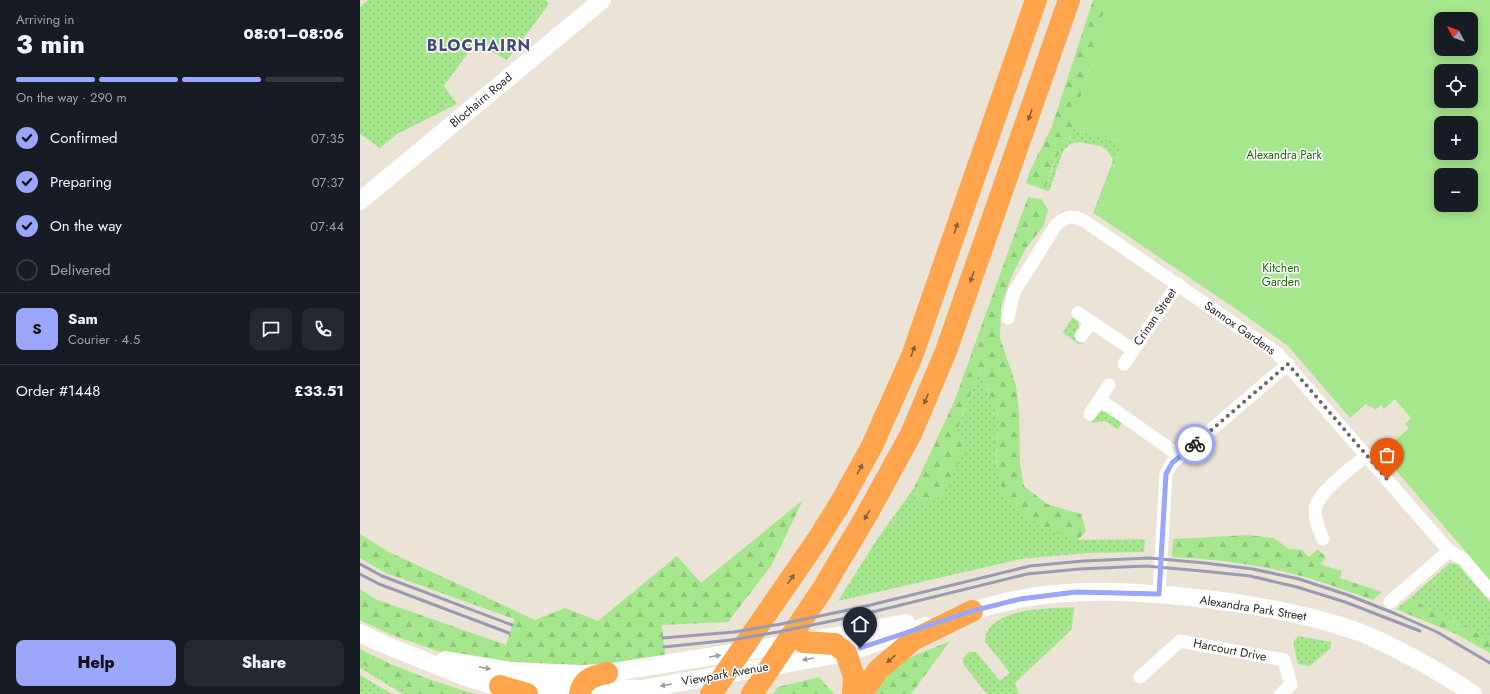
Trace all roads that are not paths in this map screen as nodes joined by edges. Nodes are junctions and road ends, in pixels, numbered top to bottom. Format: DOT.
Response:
graph roads {
  1 [pos="602,0"];
  2 [pos="1036,0"];
  3 [pos="1069,0"];
  4 [pos="1075,0"];
  5 [pos="1043,78"];
  6 [pos="360,201"];
  7 [pos="1178,284"];
  8 [pos="1078,313"];
  9 [pos="1008,318"];
  10 [pos="1091,322"];
  11 [pos="1081,336"];
  12 [pos="1132,350"];
  13 [pos="1124,364"];
  14 [pos="1288,364"];
  15 [pos="1109,386"];
  16 [pos="1100,400"];
  17 [pos="1090,414"];
  18 [pos="1367,455"];
  19 [pos="1179,458"];
  20 [pos="1323,539"];
  21 [pos="1449,550"];
  22 [pos="1490,591"];
  23 [pos="1159,594"];
  24 [pos="1390,602"];
  25 [pos="972,611"];
  26 [pos="360,633"];
  27 [pos="803,642"];
  28 [pos="405,653"];
  29 [pos="846,653"];
  30 [pos="607,673"];
  31 [pos="1140,677"];
  32 [pos="500,686"];
  33 [pos="581,691"];
  34 [pos="527,694"];
  35 [pos="711,694"];
  36 [pos="752,694"];
  37 [pos="853,694"];
  38 [pos="861,694"];
  39 [pos="1281,694"];
  40 [pos="1473,694"];
  1 -- 6 [label="street, Blochairn Road"];
  35 -- 2 [label="highway, one-way"];
  3 -- 5 [label="highway"];
  4 -- 5 [label="highway"];
  5 -- 36 [label="highway, one-way"];
  7 -- 9 [label="street, Sannox Gardens"];
  7 -- 12 [label="street, Crinan Street"];
  7 -- 14 [label="street, Sannox Gardens"];
  8 -- 10 [label="street, Crinan Street"];
  10 -- 11 [label="street"];
  10 -- 12 [label="street, Crinan Street"];
  12 -- 13 [label="street, Crinan Street"];
  14 -- 18 [label="street, Sannox Gardens"];
  14 -- 19 [label="street"];
  15 -- 16 [label="street"];
  16 -- 17 [label="street"];
  16 -- 19 [label="street"];
  18 -- 20 [label="street"];
  18 -- 21 [label="street, Sannox Gardens"];
  19 -- 23 [label="street"];
  21 -- 22 [label="street, Sannox Gardens"];
  21 -- 24 [label="street"];
  23 -- 25 [label="street, Viewpark Avenue"];
  23 -- 40 [label="street, Alexandra Park Street"];
  25 -- 27 [label="street, Viewpark Avenue"];
  25 -- 29 [label="street, Viewpark Avenue"];
  25 -- 38 [label="highway, one-way"];
  26 -- 28 [label="street, Viewpark Avenue"];
  27 -- 29 [label="highway"];
  30 -- 27 [label="street, Viewpark Avenue, one-way"];
  28 -- 30 [label="street, Viewpark Avenue, one-way"];
  28 -- 32 [label="street, Viewpark Avenue"];
  29 -- 33 [label="street, Viewpark Avenue, one-way"];
  29 -- 37 [label="highway"];
  30 -- 33 [label="highway"];
  31 -- 39 [label="street, Harcourt Drive"];
  32 -- 33 [label="street, Viewpark Avenue"];
  32 -- 34 [label="highway"];
}
